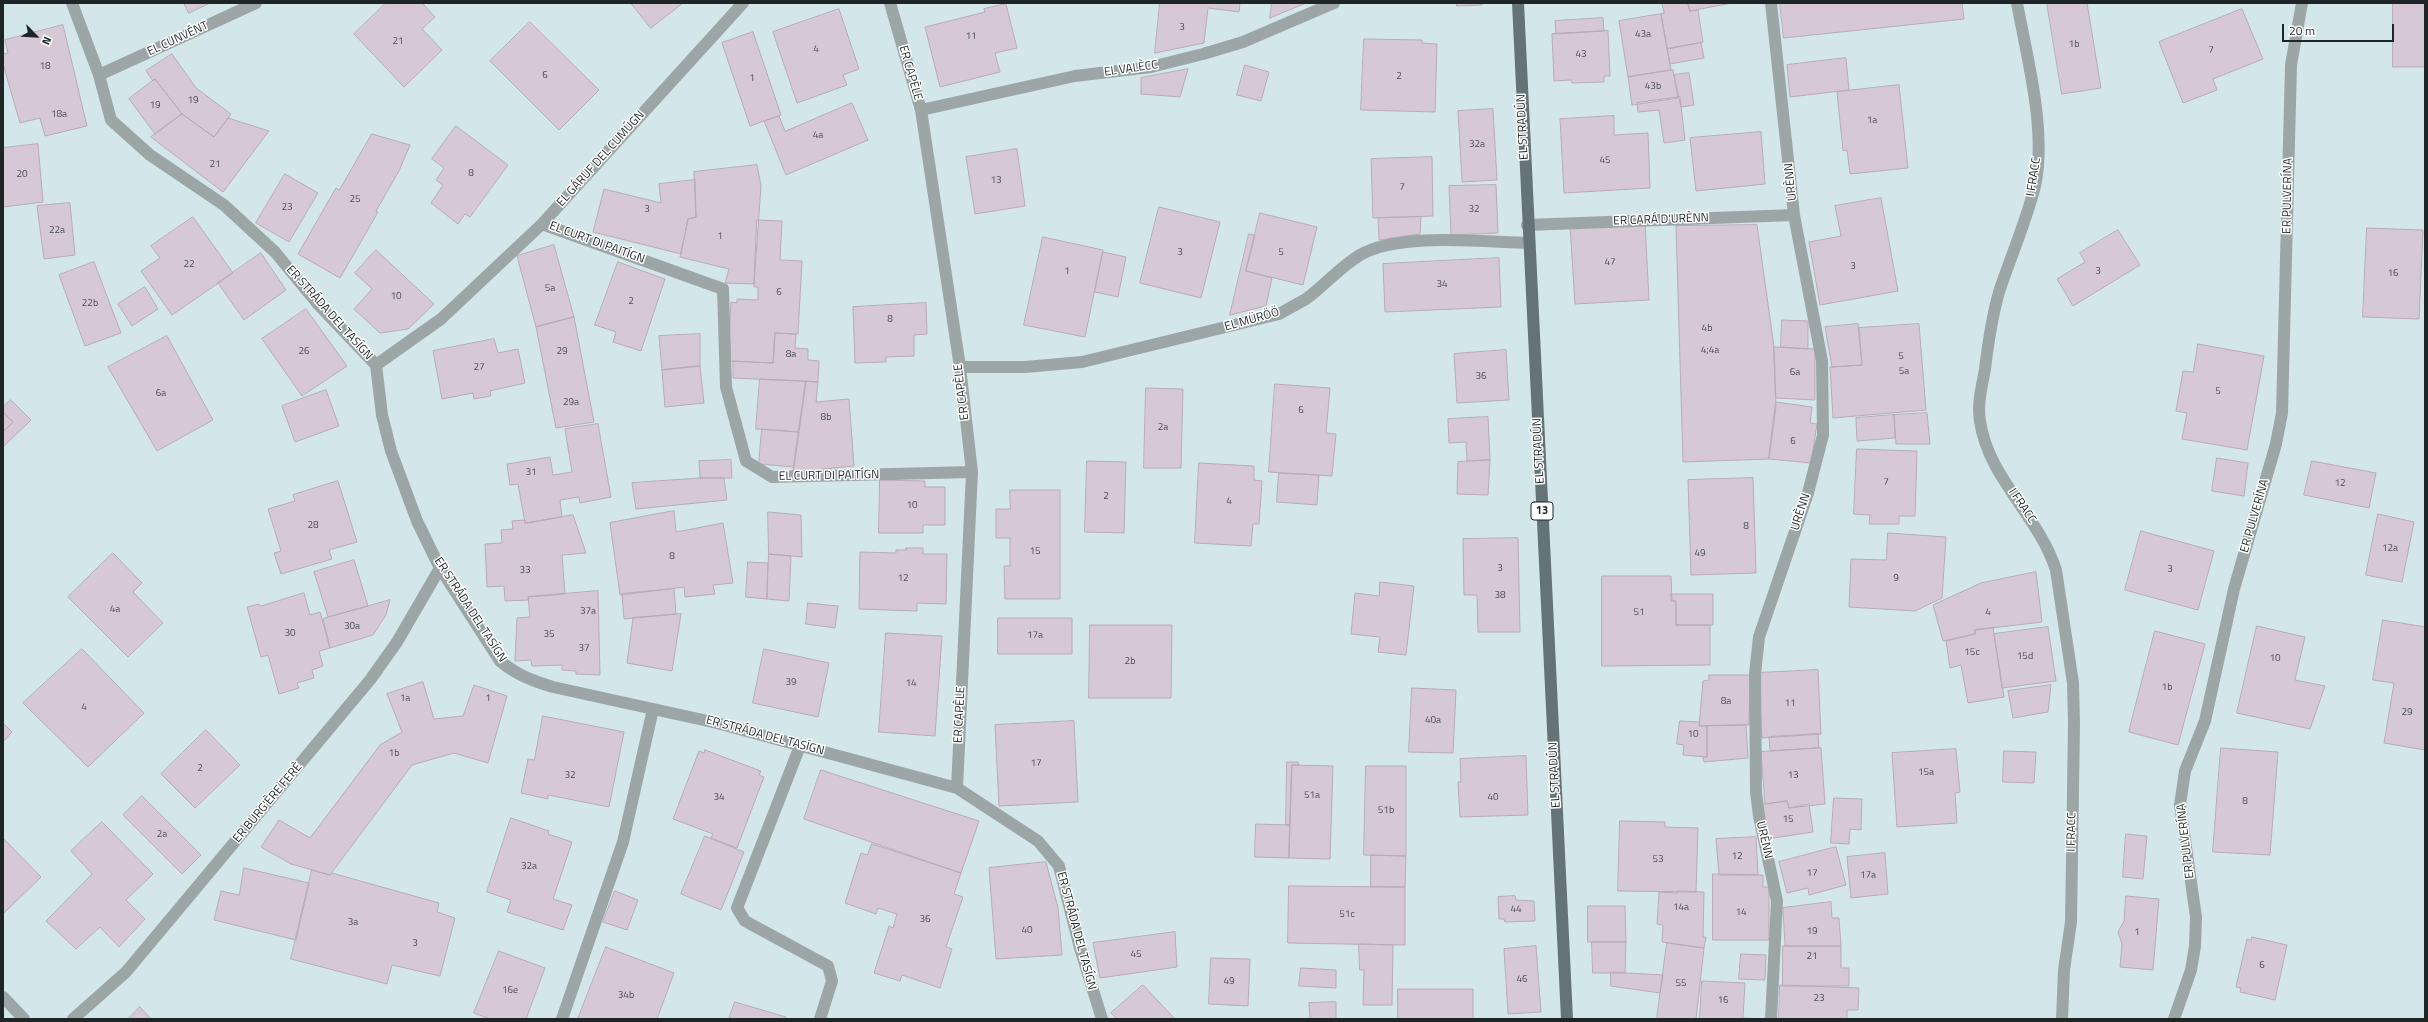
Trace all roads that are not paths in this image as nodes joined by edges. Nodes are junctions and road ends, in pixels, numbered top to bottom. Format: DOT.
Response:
graph roads {
  1 [pos="72,3"];
  2 [pos="256,3"];
  3 [pos="743,3"];
  4 [pos="890,3"];
  5 [pos="1334,3"];
  6 [pos="1518,3"];
  7 [pos="1772,3"];
  8 [pos="2017,3"];
  9 [pos="2302,3"];
  10 [pos="99,75"];
  11 [pos="921,110"];
  12 [pos="1794,214"];
  13 [pos="542,224"];
  14 [pos="1528,225"];
  15 [pos="1528,243"];
  16 [pos="376,365"];
  17 [pos="960,367"];
  18 [pos="972,472"];
  19 [pos="440,568"];
  20 [pos="653,709"];
  21 [pos="800,746"];
  22 [pos="956,788"];
  23 [pos="3,997"];
  24 [pos="24,1019"];
  25 [pos="73,1019"];
  26 [pos="562,1019"];
  27 [pos="820,1019"];
  28 [pos="1102,1019"];
  29 [pos="1567,1019"];
  30 [pos="1770,1019"];
  31 [pos="2062,1019"];
  32 [pos="2174,1019"];
  1 -- 10 [label="street, ER STRÁDA DEL TASÍGN"];
  2 -- 10 [label="street, EL CUNVÉNT"];
  3 -- 13 [label="street, EL GÁRUF DEL CUMÚGN"];
  4 -- 11 [label="street, ER CAPÈLE"];
  5 -- 11 [label="street, EL VALÈCC"];
  6 -- 14 [label="main road, EL STRADÚN / 13"];
  7 -- 12 [label="street, URÈNN"];
  8 -- 31 [label="street, I FRACC"];
  9 -- 32 [label="street, ER PULVERÍNA"];
  10 -- 16 [label="street, ER STRÁDA DEL TASÍGN"];
  11 -- 17 [label="street, ER CAPÈLE"];
  12 -- 14 [label="street, ER CARÁ D'URÈNN"];
  12 -- 30 [label="street, URÈNN"];
  13 -- 16 [label="street, EL GÁRUF DEL CUMÚGN"];
  13 -- 18 [label="street, EL CURT DI PAITÍGN"];
  14 -- 15 [label="main road, EL STRADÚN / 13"];
  15 -- 17 [label="street, EL MÜRÖÖ"];
  15 -- 29 [label="main road, EL STRADÚN / 13"];
  16 -- 19 [label="street, ER STRÁDA DEL TASÍGN"];
  17 -- 18 [label="street, ER CAPÈLE"];
  18 -- 22 [label="street, ER CAPÈLE"];
  19 -- 20 [label="street, ER STRÁDA DEL TASÍGN"];
  19 -- 25 [label="street, ER BURG'ÈRE FERÈ"];
  20 -- 21 [label="street, ER STRÁDA DEL TASÍGN"];
  20 -- 26 [label="street"];
  21 -- 22 [label="street, ER STRÁDA DEL TASÍGN"];
  21 -- 27 [label="street"];
  22 -- 28 [label="street, ER STRÁDA DEL TASÍGN"];
  23 -- 24 [label="street"];
}
